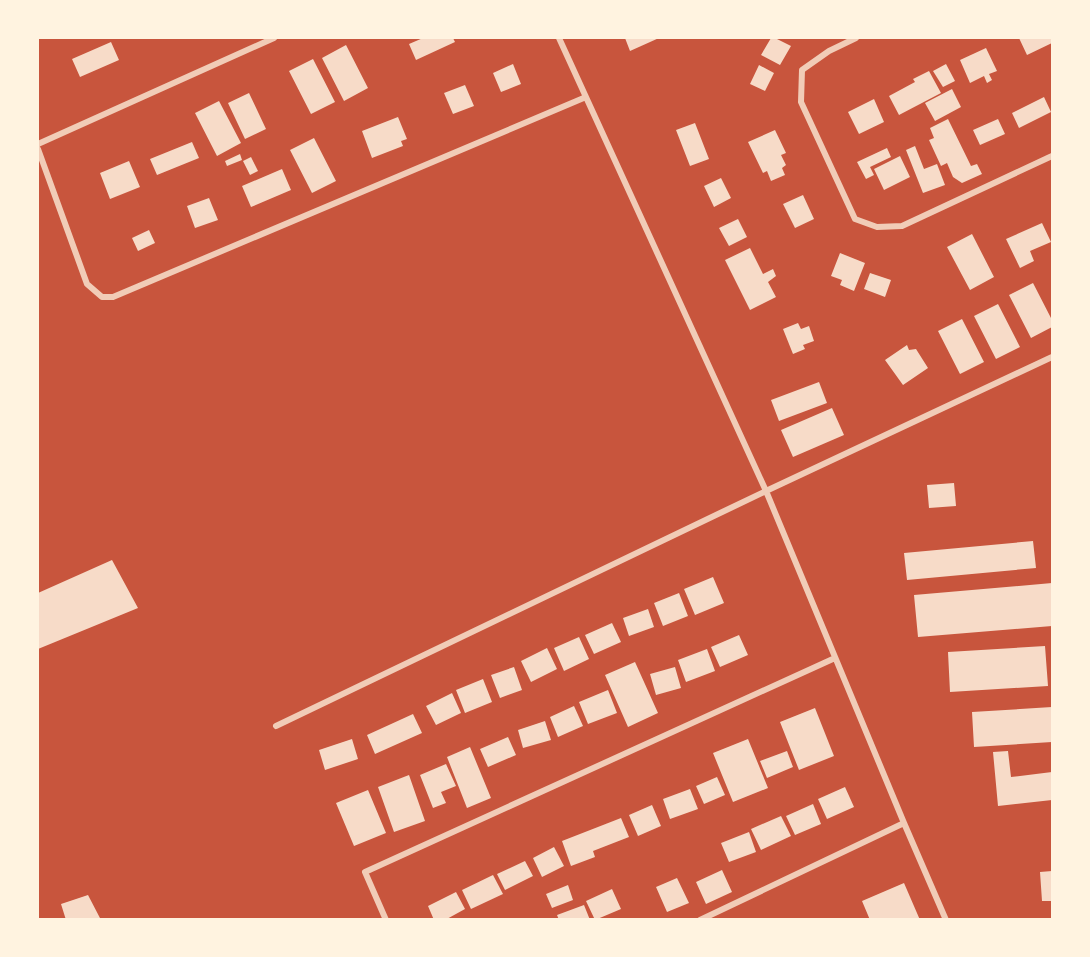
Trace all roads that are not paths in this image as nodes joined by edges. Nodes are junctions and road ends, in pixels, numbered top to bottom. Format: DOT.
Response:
graph roads {
  1 [pos="274,38"];
  2 [pos="559,38"];
  3 [pos="856,38"];
  4 [pos="586,97"];
  5 [pos="38,144"];
  6 [pos="38,149"];
  7 [pos="1053,156"];
  8 [pos="1053,357"];
  9 [pos="766,491"];
  10 [pos="835,658"];
  11 [pos="276,726"];
  12 [pos="904,824"];
  13 [pos="386,920"];
  14 [pos="700,920"];
  15 [pos="946,920"];
  1 -- 5 [label="street"];
  2 -- 4 [label="street"];
  3 -- 7 [label="street"];
  4 -- 6 [label="street"];
  4 -- 9 [label="street"];
  8 -- 9 [label="street"];
  9 -- 10 [label="street"];
  9 -- 11 [label="street"];
  10 -- 12 [label="street"];
  10 -- 13 [label="street"];
  12 -- 14 [label="street"];
  12 -- 15 [label="street"];
}
